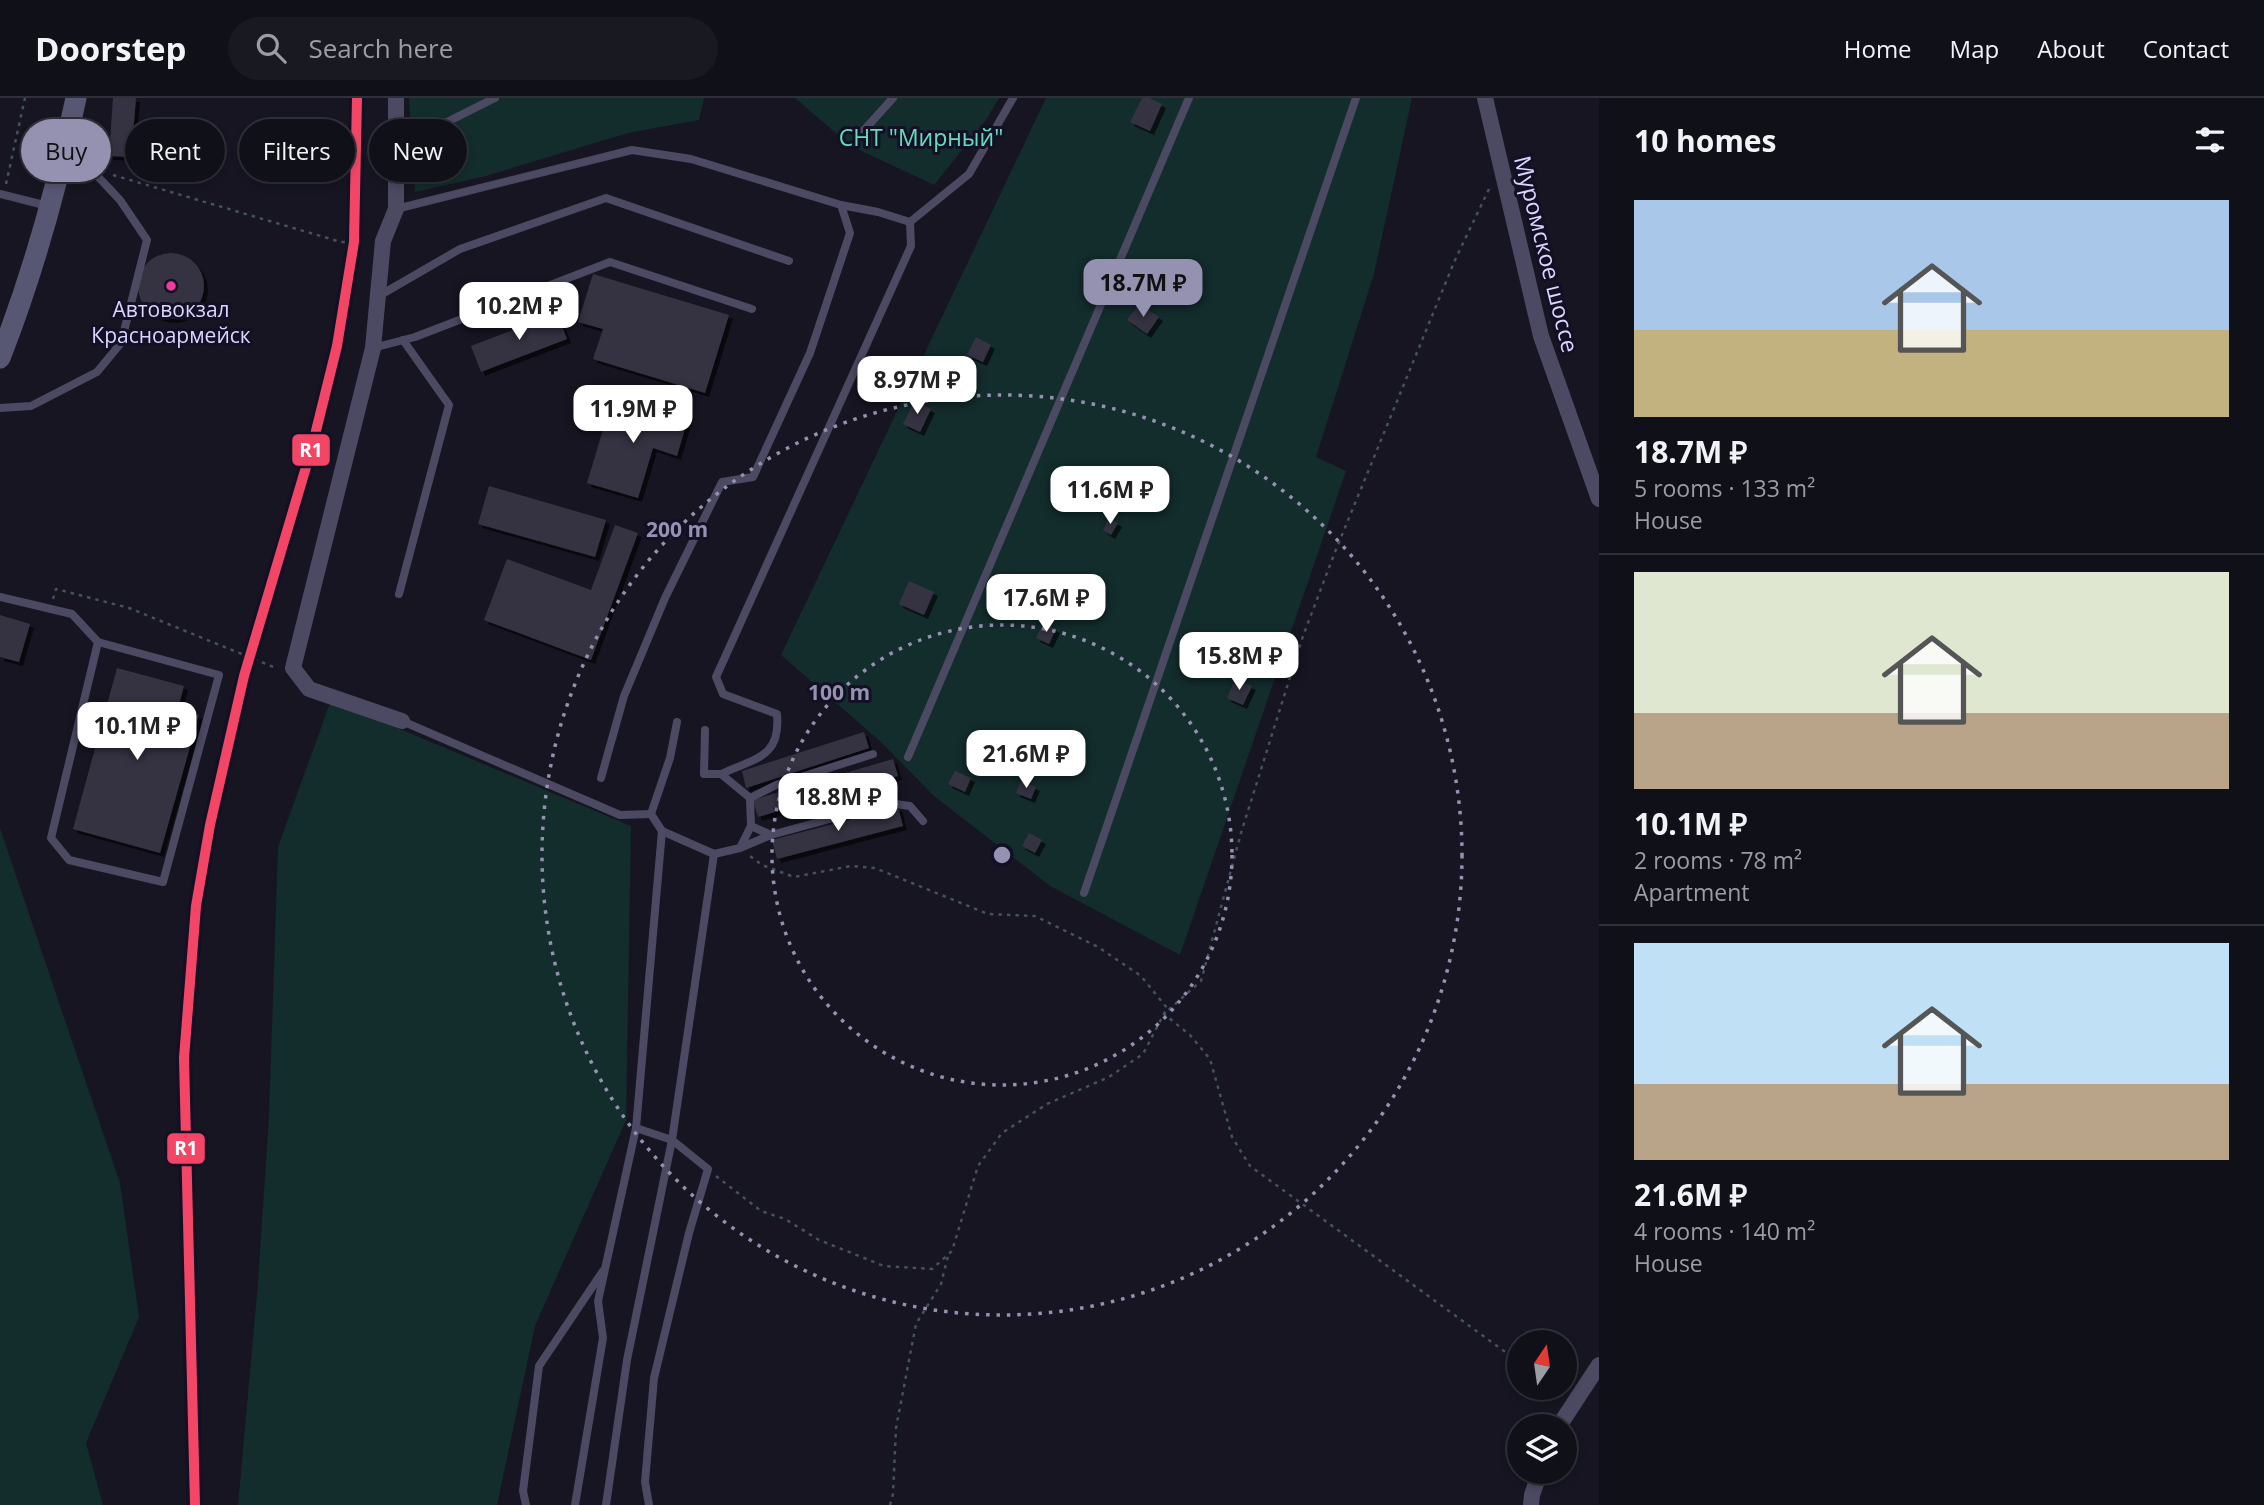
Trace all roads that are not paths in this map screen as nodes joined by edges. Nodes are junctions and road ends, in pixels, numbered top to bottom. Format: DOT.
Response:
graph roads {
  1 [pos="76,98"];
  2 [pos="396,98"];
  3 [pos="495,98"];
  4 [pos="893,98"];
  5 [pos="1013,98"];
  6 [pos="1189,98"];
  7 [pos="1356,98"];
  8 [pos="1485,98"];
  9 [pos="71,119"];
  10 [pos="453,119"];
  11 [pos="857,138"];
  12 [pos="57,182"];
  13 [pos="103,182"];
  14 [pos="2,195"];
  15 [pos="841,205"];
  16 [pos="51,206"];
  17 [pos="396,209"];
  18 [pos="910,222"];
  19 [pos="789,261"];
  20 [pos="377,297"];
  21 [pos="751,309"];
  22 [pos="403,340"];
  23 [pos="373,348"];
  24 [pos="0,358"];
  25 [pos="0,408"];
  26 [pos="1599,499"];
  27 [pos="399,594"];
  28 [pos="0,597"];
  29 [pos="98,642"];
  30 [pos="402,722"];
  31 [pos="677,722"];
  32 [pos="705,730"];
  33 [pos="873,754"];
  34 [pos="908,757"];
  35 [pos="721,774"];
  36 [pos="601,778"];
  37 [pos="750,798"];
  38 [pos="651,814"];
  39 [pos="923,821"];
  40 [pos="751,826"];
  41 [pos="662,831"];
  42 [pos="771,835"];
  43 [pos="740,848"];
  44 [pos="714,854"];
  45 [pos="1084,893"];
  46 [pos="636,1128"];
  47 [pos="672,1140"];
  48 [pos="605,1269"];
  49 [pos="1599,1365"];
  50 [pos="1567,1414"];
  51 [pos="1536,1484"];
  52 [pos="526,1505"];
  53 [pos="575,1505"];
  54 [pos="606,1505"];
  55 [pos="649,1505"];
  56 [pos="1531,1505"];
  1 -- 9 [label="main road"];
  2 -- 17 [label="street"];
  3 -- 10 [label="lane"];
  4 -- 11 [label="lane"];
  5 -- 18 [label="lane"];
  6 -- 34 [label="lane"];
  7 -- 45 [label="lane"];
  8 -- 26 [label="street, Муромское шоссе"];
  12 -- 16 [label="main road"];
  13 -- 25 [label="lane"];
  14 -- 16 [label="lane"];
  15 -- 17 [label="lane"];
  15 -- 18 [label="lane"];
  15 -- 36 [label="lane"];
  16 -- 24 [label="main road"];
  17 -- 20 [label="street"];
  18 -- 35 [label="lane"];
  19 -- 20 [label="lane"];
  20 -- 23 [label="street"];
  21 -- 22 [label="lane"];
  22 -- 23 [label="lane"];
  22 -- 27 [label="lane"];
  23 -- 30 [label="street"];
  28 -- 29 [label="lane"];
  29 -- 29 [label="lane"];
  30 -- 38 [label="lane"];
  31 -- 38 [label="lane"];
  32 -- 35 [label="lane"];
  33 -- 37 [label="lane"];
  35 -- 37 [label="lane"];
  37 -- 40 [label="lane"];
  38 -- 41 [label="lane"];
  39 -- 42 [label="lane"];
  40 -- 42 [label="lane"];
  40 -- 43 [label="lane"];
  41 -- 44 [label="lane"];
  41 -- 46 [label="lane"];
  42 -- 43 [label="lane"];
  43 -- 44 [label="lane"];
  44 -- 47 [label="lane"];
  46 -- 47 [label="lane"];
  46 -- 48 [label="lane"];
  47 -- 54 [label="lane"];
  47 -- 55 [label="lane"];
  48 -- 52 [label="lane"];
  48 -- 53 [label="lane"];
  49 -- 50 [label="street"];
  51 -- 56 [label="street"];
}
